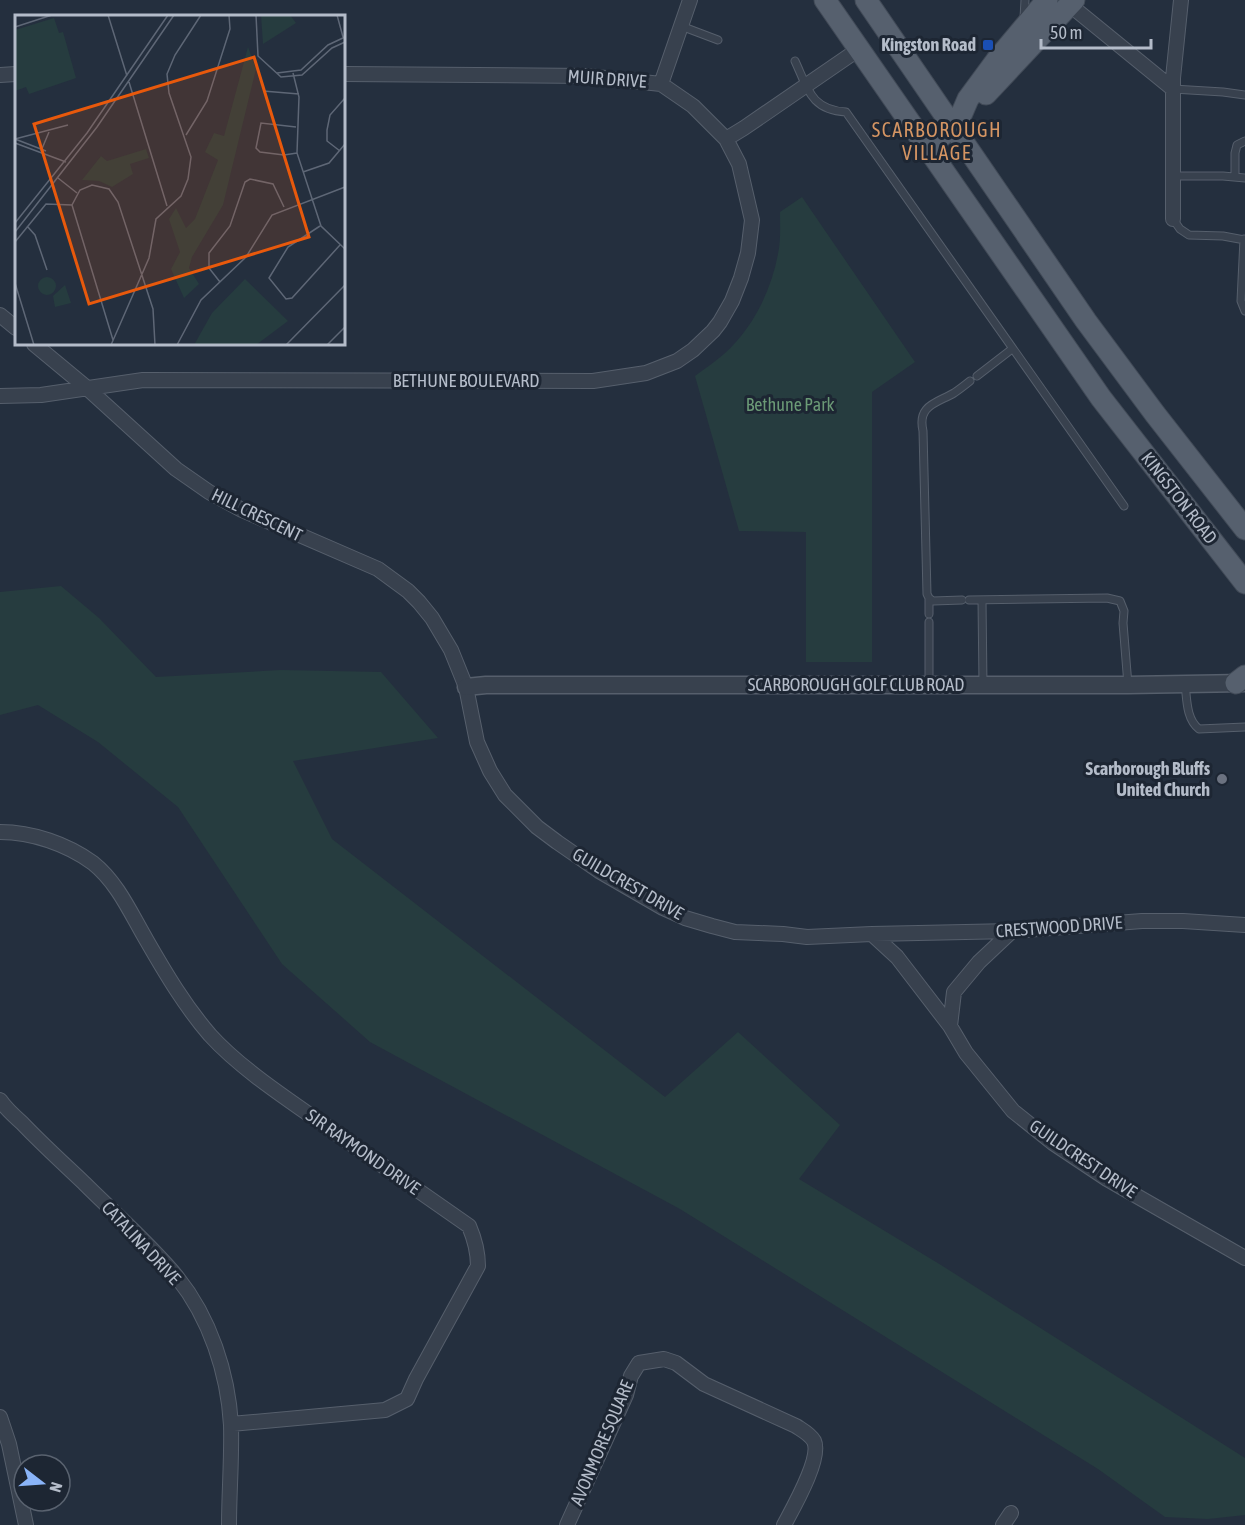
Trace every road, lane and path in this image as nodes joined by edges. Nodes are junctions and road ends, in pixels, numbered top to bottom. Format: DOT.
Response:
graph roads {
  1 [pos="690,0"];
  2 [pos="825,0"];
  3 [pos="866,0"];
  4 [pos="1025,0"];
  5 [pos="1047,0"];
  6 [pos="1181,0"];
  7 [pos="1070,2"];
  8 [pos="681,26"];
  9 [pos="1024,27"];
  10 [pos="718,40"];
  11 [pos="859,49"];
  12 [pos="795,61"];
  13 [pos="15,74"];
  14 [pos="0,75"];
  15 [pos="345,75"];
  16 [pos="661,84"];
  17 [pos="806,85"];
  18 [pos="1173,89"];
  19 [pos="1245,96"];
  20 [pos="958,119"];
  21 [pos="726,139"];
  22 [pos="1245,141"];
  23 [pos="928,149"];
  24 [pos="1173,176"];
  25 [pos="1235,177"];
  26 [pos="1245,178"];
  27 [pos="1173,219"];
  28 [pos="1245,240"];
  29 [pos="1243,303"];
  30 [pos="1245,311"];
  31 [pos="0,315"];
  32 [pos="15,327"];
  33 [pos="35,345"];
  34 [pos="1012,349"];
  35 [pos="87,388"];
  36 [pos="0,396"];
  37 [pos="1124,506"];
  38 [pos="1245,529"];
  39 [pos="1245,583"];
  40 [pos="929,598"];
  41 [pos="982,600"];
  42 [pos="1242,680"];
  43 [pos="1185,684"];
  44 [pos="930,685"];
  45 [pos="983,685"];
  46 [pos="1128,685"];
  47 [pos="466,687"];
  48 [pos="1245,727"];
  49 [pos="0,832"];
  50 [pos="1245,924"];
  51 [pos="1012,931"];
  52 [pos="872,934"];
  53 [pos="950,1026"];
  54 [pos="0,1100"];
  55 [pos="1245,1258"];
  56 [pos="0,1418"];
  57 [pos="231,1424"];
  58 [pos="1011,1513"];
  59 [pos="26,1525"];
  60 [pos="230,1525"];
  61 [pos="567,1525"];
  62 [pos="784,1525"];
  63 [pos="1003,1525"];
  1 -- 8 [label="street"];
  2 -- 11 [label="main road, KINGSTON ROAD"];
  3 -- 20 [label="main road, KINGSTON ROAD"];
  4 -- 9 [label="lane"];
  5 -- 9 [label="main road"];
  6 -- 18 [label="street"];
  7 -- 18 [label="street"];
  7 -- 20 [label="main road"];
  8 -- 10 [label="lane"];
  8 -- 16 [label="street"];
  9 -- 20 [label="main road"];
  11 -- 17 [label="street"];
  11 -- 23 [label="main road, KINGSTON ROAD"];
  12 -- 17 [label="lane"];
  13 -- 14 [label="street"];
  15 -- 16 [label="street, MUIR DRIVE"];
  16 -- 21 [label="street, MUIR DRIVE"];
  17 -- 21 [label="street"];
  17 -- 34 [label="lane"];
  18 -- 19 [label="lane"];
  18 -- 24 [label="street"];
  20 -- 23 [label="main road"];
  20 -- 38 [label="main road, KINGSTON ROAD"];
  21 -- 35 [label="street, BETHUNE BOULEVARD"];
  22 -- 25 [label="lane"];
  23 -- 39 [label="main road, KINGSTON ROAD"];
  24 -- 25 [label="lane"];
  24 -- 27 [label="street"];
  25 -- 26 [label="lane"];
  27 -- 28 [label="lane"];
  28 -- 29 [label="lane"];
  29 -- 30 [label="lane"];
  31 -- 32 [label="street"];
  33 -- 35 [label="street, HILL CRESCENT"];
  34 -- 37 [label="lane"];
  34 -- 40 [label="lane"];
  35 -- 36 [label="street, BETHUNE BOULEVARD"];
  35 -- 47 [label="street, HILL CRESCENT"];
  40 -- 41 [label="lane"];
  40 -- 44 [label="lane"];
  41 -- 45 [label="lane"];
  41 -- 46 [label="lane"];
  42 -- 43 [label="street, SCARBOROUGH GOLF CLUB ROAD"];
  43 -- 46 [label="street, SCARBOROUGH GOLF CLUB ROAD"];
  43 -- 48 [label="lane"];
  44 -- 45 [label="street, SCARBOROUGH GOLF CLUB ROAD"];
  44 -- 47 [label="street, SCARBOROUGH GOLF CLUB ROAD"];
  45 -- 46 [label="street, SCARBOROUGH GOLF CLUB ROAD"];
  47 -- 52 [label="street, GUILDCREST DRIVE"];
  49 -- 57 [label="street, SIR RAYMOND DRIVE"];
  50 -- 51 [label="street, CRESTWOOD DRIVE"];
  51 -- 52 [label="street, CRESTWOOD DRIVE"];
  51 -- 53 [label="street"];
  52 -- 53 [label="street, GUILDCREST DRIVE"];
  53 -- 55 [label="street, GUILDCREST DRIVE"];
  54 -- 57 [label="street, CATALINA DRIVE"];
  56 -- 59 [label="street"];
  57 -- 60 [label="street, CATALINA DRIVE"];
  58 -- 63 [label="street"];
  61 -- 62 [label="street, AVONMORE SQUARE"];
}
